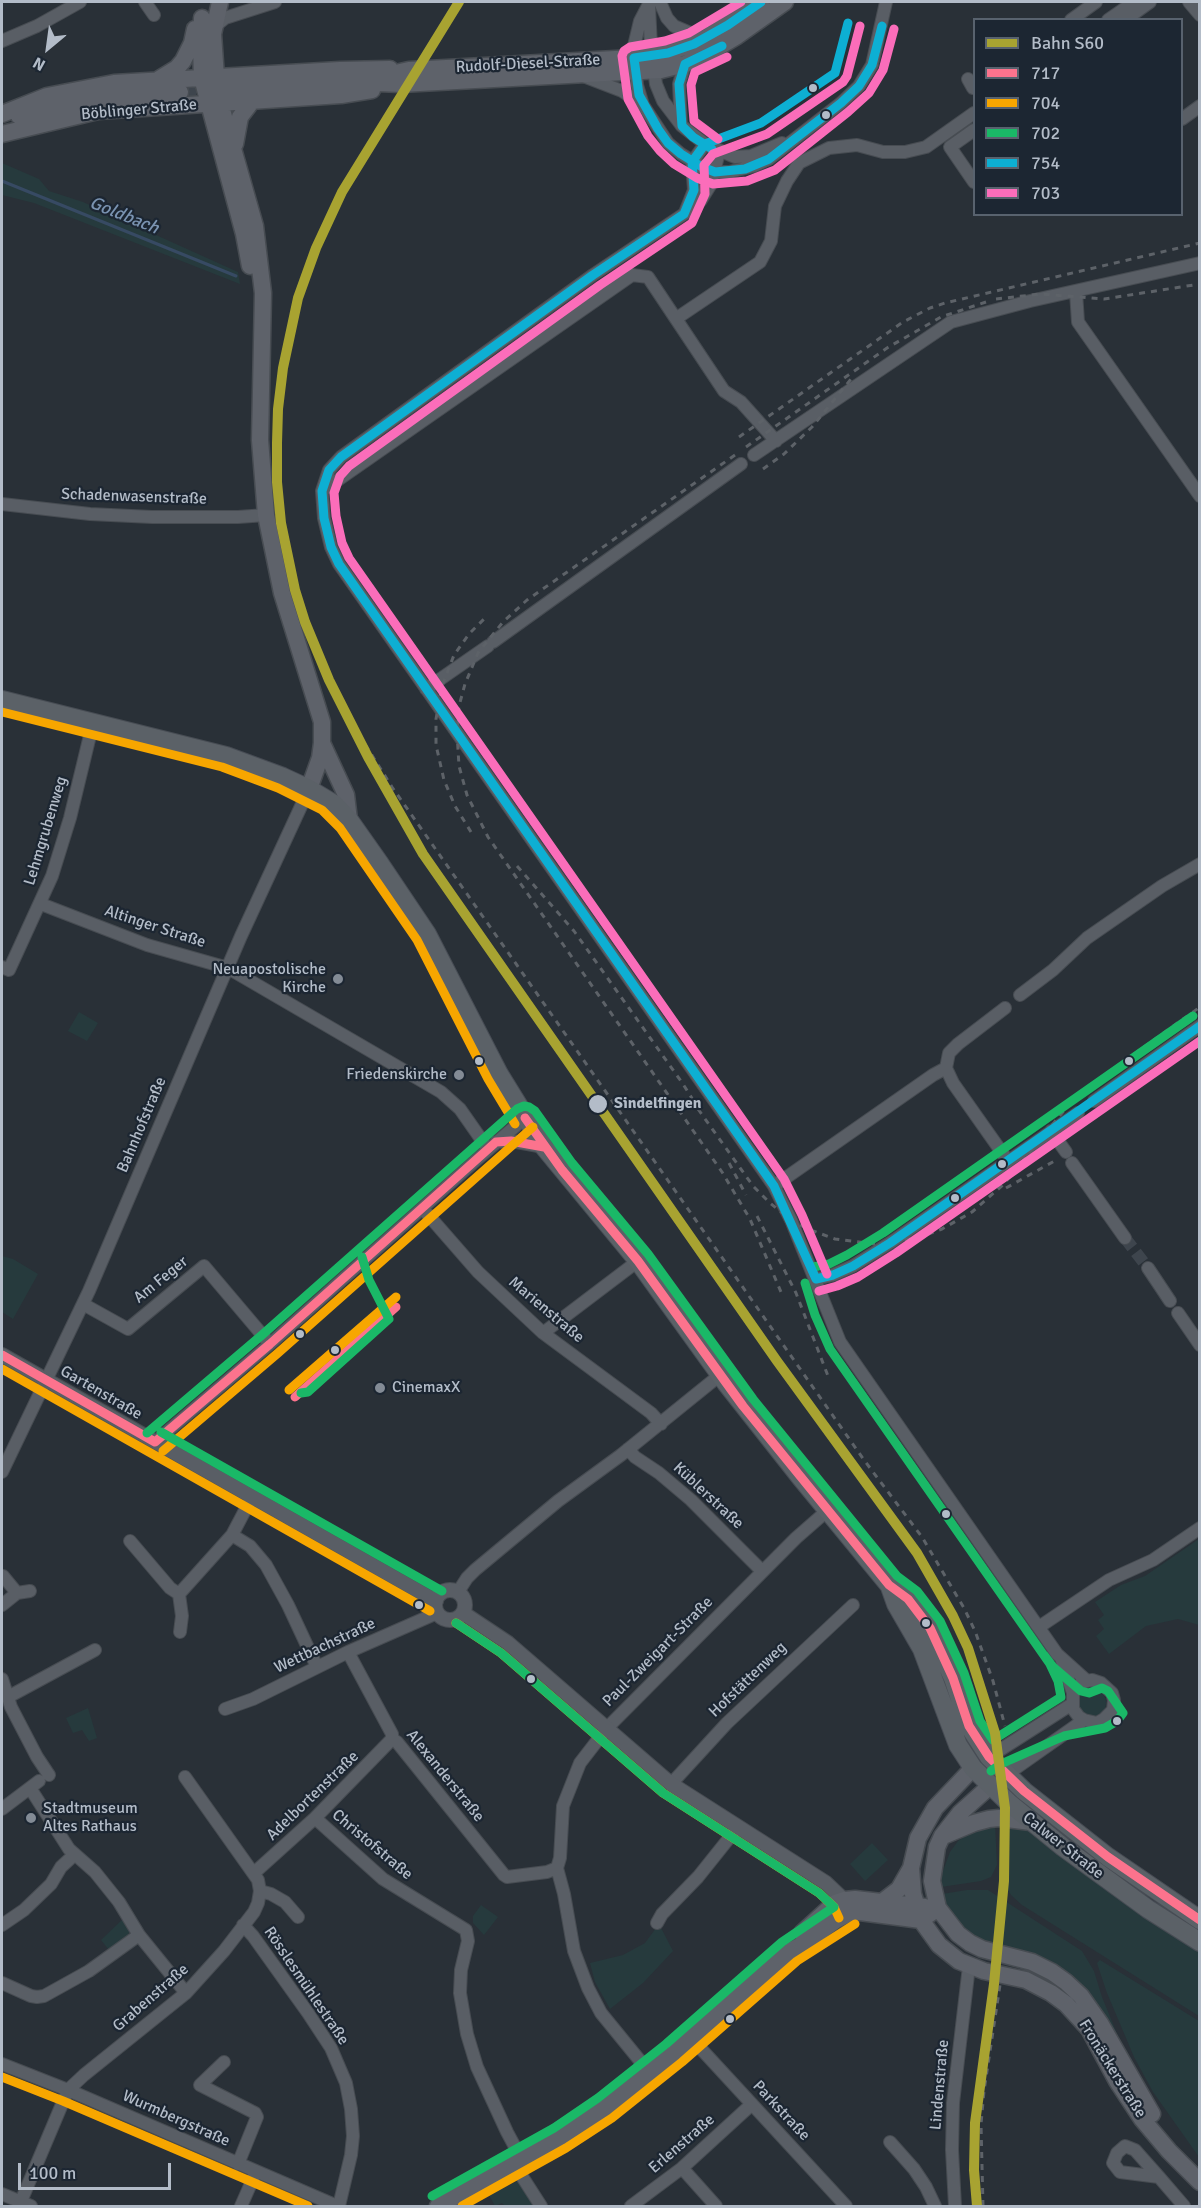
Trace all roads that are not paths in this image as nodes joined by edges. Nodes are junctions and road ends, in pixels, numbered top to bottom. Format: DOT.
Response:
graph roads {
  1 [pos="80,2"];
  2 [pos="145,2"];
  3 [pos="211,2"];
  4 [pos="220,2"];
  5 [pos="274,2"];
  6 [pos="761,2"];
  7 [pos="785,2"];
  8 [pos="886,2"];
  9 [pos="1096,2"];
  10 [pos="1134,2"];
  11 [pos="1150,2"];
  12 [pos="1190,2"];
  13 [pos="653,3"];
  14 [pos="154,15"];
  15 [pos="1200,15"];
  16 [pos="1074,18"];
  17 [pos="1111,18"];
  18 [pos="1128,18"];
  19 [pos="208,23"];
  20 [pos="704,39"];
  21 [pos="2,41"];
  22 [pos="652,64"];
  23 [pos="685,64"];
  24 [pos="635,65"];
  25 [pos="579,75"];
  26 [pos="405,77"];
  27 [pos="209,78"];
  28 [pos="159,79"];
  29 [pos="232,89"];
  30 [pos="178,92"];
  31 [pos="254,100"];
  32 [pos="214,103"];
  33 [pos="643,105"];
  34 [pos="1200,106"];
  35 [pos="973,114"];
  36 [pos="4,118"];
  37 [pos="1183,118"];
  38 [pos="682,126"];
  39 [pos="973,131"];
  40 [pos="2,134"];
  41 [pos="796,137"];
  42 [pos="705,144"];
  43 [pos="234,151"];
  44 [pos="720,152"];
  45 [pos="692,162"];
  46 [pos="715,171"];
  47 [pos="973,179"];
  48 [pos="684,214"];
  49 [pos="1200,263"];
  50 [pos="1076,292"];
  51 [pos="677,318"];
  52 [pos="262,338"];
  53 [pos="776,441"];
  54 [pos="754,455"];
  55 [pos="741,464"];
  56 [pos="322,491"];
  57 [pos="1200,496"];
  58 [pos="2,504"];
  59 [pos="266,515"];
  60 [pos="426,689"];
  61 [pos="2,700"];
  62 [pos="93,723"];
  63 [pos="322,743"];
  64 [pos="309,789"];
  65 [pos="348,820"];
  66 [pos="1200,864"];
  67 [pos="41,904"];
  68 [pos="2,967"];
  69 [pos="228,969"];
  70 [pos="1020,995"];
  71 [pos="1005,1008"];
  72 [pos="1200,1026"];
  73 [pos="946,1068"];
  74 [pos="1094,1101"];
  75 [pos="1078,1113"];
  76 [pos="525,1118"];
  77 [pos="1051,1131"];
  78 [pos="492,1146"];
  79 [pos="544,1147"];
  80 [pos="1008,1161"];
  81 [pos="774,1186"];
  82 [pos="423,1209"];
  83 [pos="1125,1238"];
  84 [pos="638,1261"];
  85 [pos="1148,1268"];
  86 [pos="816,1279"];
  87 [pos="1170,1301"];
  88 [pos="83,1304"];
  89 [pos="1178,1313"];
  90 [pos="543,1333"];
  91 [pos="270,1344"];
  92 [pos="1200,1345"];
  93 [pos="2,1355"];
  94 [pos="720,1375"];
  95 [pos="46,1381"];
  96 [pos="661,1424"];
  97 [pos="155,1442"];
  98 [pos="628,1449"];
  99 [pos="2,1472"];
  100 [pos="252,1497"];
  101 [pos="828,1510"];
  102 [pos="1200,1528"];
  103 [pos="232,1535"];
  104 [pos="129,1541"];
  105 [pos="762,1571"];
  106 [pos="3,1576"];
  107 [pos="889,1585"];
  108 [pos="458,1592"];
  109 [pos="179,1594"];
  110 [pos="2,1605"];
  111 [pos="853,1605"];
  112 [pos="437,1607"];
  113 [pos="463,1613"];
  114 [pos="1040,1627"];
  115 [pos="180,1632"];
  116 [pos="95,1650"];
  117 [pos="348,1652"];
  118 [pos="1059,1656"];
  119 [pos="317,1667"];
  120 [pos="2,1679"];
  121 [pos="1087,1681"];
  122 [pos="1072,1699"];
  123 [pos="5,1703"];
  124 [pos="225,1708"];
  125 [pos="1084,1720"];
  126 [pos="607,1728"];
  127 [pos="392,1739"];
  128 [pos="989,1757"];
  129 [pos="974,1768"];
  130 [pos="1006,1775"];
  131 [pos="185,1777"];
  132 [pos="39,1782"];
  133 [pos="671,1784"];
  134 [pos="990,1786"];
  135 [pos="3,1806"];
  136 [pos="315,1818"];
  137 [pos="1031,1822"];
  138 [pos="738,1827"];
  139 [pos="942,1836"];
  140 [pos="74,1855"];
  141 [pos="557,1868"];
  142 [pos="911,1868"];
  143 [pos="254,1873"];
  144 [pos="260,1891"];
  145 [pos="882,1902"];
  146 [pos="847,1906"];
  147 [pos="938,1908"];
  148 [pos="919,1913"];
  149 [pos="297,1917"];
  150 [pos="1200,1920"];
  151 [pos="657,1923"];
  152 [pos="2,1925"];
  153 [pos="243,1926"];
  154 [pos="139,1935"];
  155 [pos="1200,1942"];
  156 [pos="969,1966"];
  157 [pos="2,1983"];
  158 [pos="186,1993"];
  159 [pos="691,2038"];
  160 [pos="224,2062"];
  161 [pos="2,2064"];
  162 [pos="650,2073"];
  163 [pos="69,2090"];
  164 [pos="752,2104"];
  165 [pos="890,2142"];
  166 [pos="518,2162"];
  167 [pos="238,2164"];
  168 [pos="682,2168"];
  169 [pos="1187,2168"];
  170 [pos="256,2172"];
  171 [pos="1159,2177"];
  172 [pos="1200,2182"];
  173 [pos="2,2194"];
  174 [pos="24,2205"];
  175 [pos="241,2206"];
  176 [pos="338,2206"];
  177 [pos="438,2206"];
  178 [pos="542,2206"];
  179 [pos="631,2206"];
  180 [pos="716,2206"];
  181 [pos="846,2206"];
  182 [pos="935,2206"];
  183 [pos="955,2206"];
  184 [pos="1184,2206"];
  1 -- 21 [label="street"];
  2 -- 14 [label="street"];
  3 -- 19 [label="main road, Böblinger Straße"];
  4 -- 19 [label="main road, Böblinger Straße"];
  5 -- 19 [label="street"];
  6 -- 20 [label="main road, Rudolf-Diesel-Straße"];
  7 -- 23 [label="main road, Rudolf-Diesel-Straße"];
  8 -- 41 [label="street"];
  9 -- 16 [label="street"];
  10 -- 17 [label="street"];
  11 -- 18 [label="street"];
  12 -- 15 [label="street"];
  13 -- 20 [label="street"];
  13 -- 22 [label="street"];
  13 -- 24 [label="street"];
  19 -- 27 [label="main road, Böblinger Straße"];
  19 -- 28 [label="main road, Böblinger Straße"];
  20 -- 22 [label="main road, Rudolf-Diesel-Straße"];
  22 -- 23 [label="main road, Rudolf-Diesel-Straße"];
  22 -- 24 [label="main road, Rudolf-Diesel-Straße"];
  22 -- 38 [label="street"];
  23 -- 38 [label="street"];
  24 -- 25 [label="main road, Rudolf-Diesel-Straße"];
  24 -- 26 [label="main road, Rudolf-Diesel-Straße"];
  24 -- 33 [label="street"];
  25 -- 26 [label="main road, Rudolf-Diesel-Straße"];
  25 -- 33 [label="street"];
  26 -- 27 [label="main road"];
  26 -- 29 [label="main road, Rudolf-Diesel-Straße"];
  26 -- 31 [label="main road, Rudolf-Diesel-Straße"];
  27 -- 30 [label="main road, Böblinger Straße"];
  27 -- 32 [label="main road, Böblinger Straße"];
  28 -- 30 [label="main road, Böblinger Straße"];
  28 -- 36 [label="main road, Böblinger Straße"];
  30 -- 32 [label="main road, Böblinger Straße"];
  30 -- 36 [label="main road, Böblinger Straße"];
  30 -- 40 [label="main road, Böblinger Straße"];
  31 -- 32 [label="main road, Rudolf-Diesel-Straße"];
  31 -- 43 [label="main road"];
  32 -- 43 [label="main road"];
  32 -- 52 [label="main road"];
  33 -- 45 [label="street"];
  34 -- 37 [label="street"];
  35 -- 51 [label="street"];
  38 -- 42 [label="street"];
  39 -- 47 [label="street"];
  41 -- 44 [label="street"];
  41 -- 46 [label="street"];
  42 -- 44 [label="street"];
  42 -- 45 [label="street"];
  43 -- 52 [label="main road"];
  44 -- 46 [label="street"];
  45 -- 46 [label="street"];
  45 -- 48 [label="street"];
  46 -- 48 [label="street"];
  48 -- 56 [label="street"];
  49 -- 50 [label="street"];
  50 -- 53 [label="street"];
  50 -- 57 [label="street"];
  51 -- 53 [label="street"];
  51 -- 56 [label="street"];
  52 -- 59 [label="main road"];
  53 -- 54 [label="street"];
  55 -- 60 [label="street"];
  56 -- 60 [label="street"];
  58 -- 59 [label="street, Schadenwasenstraße"];
  59 -- 63 [label="main road"];
  60 -- 81 [label="street"];
  61 -- 62 [label="main road"];
  62 -- 64 [label="main road"];
  62 -- 67 [label="street, Lehmgrubenweg"];
  63 -- 64 [label="main road"];
  63 -- 65 [label="main road"];
  64 -- 65 [label="main road"];
  64 -- 69 [label="street, Bahnhofstraße"];
  65 -- 76 [label="main road"];
  66 -- 70 [label="street"];
  67 -- 68 [label="street, Lehmgrubenweg"];
  67 -- 69 [label="street, Altinger Straße"];
  69 -- 78 [label="street, Altinger Straße"];
  69 -- 88 [label="street, Bahnhofstraße"];
  71 -- 73 [label="street"];
  72 -- 74 [label="street"];
  73 -- 80 [label="street"];
  73 -- 81 [label="street"];
  75 -- 77 [label="street"];
  76 -- 78 [label="street"];
  76 -- 79 [label="main road"];
  77 -- 80 [label="street"];
  77 -- 83 [label="street"];
  78 -- 79 [label="street"];
  78 -- 82 [label="street"];
  79 -- 84 [label="main road"];
  80 -- 86 [label="street"];
  81 -- 86 [label="street"];
  82 -- 90 [label="street, Marienstraße"];
  82 -- 91 [label="street"];
  84 -- 90 [label="street"];
  84 -- 94 [label="main road"];
  85 -- 87 [label="street"];
  86 -- 114 [label="street"];
  88 -- 91 [label="street, Am Feger"];
  88 -- 95 [label="street, Bahnhofstraße"];
  89 -- 92 [label="street"];
  90 -- 96 [label="street, Marienstraße"];
  91 -- 97 [label="street"];
  93 -- 95 [label="street, Gartenstraße"];
  94 -- 96 [label="street"];
  94 -- 101 [label="main road"];
  95 -- 97 [label="street, Gartenstraße"];
  95 -- 99 [label="street, Bahnhofstraße"];
  96 -- 98 [label="street"];
  97 -- 100 [label="street, Gartenstraße"];
  98 -- 105 [label="street, Küblerstraße"];
  98 -- 108 [label="street"];
  100 -- 103 [label="street"];
  100 -- 112 [label="street, Gartenstraße"];
  101 -- 105 [label="street, Paul-Zweigart-Straße"];
  101 -- 107 [label="main road"];
  102 -- 114 [label="street"];
  103 -- 109 [label="street"];
  103 -- 119 [label="street"];
  104 -- 109 [label="street"];
  105 -- 126 [label="street, Paul-Zweigart-Straße"];
  106 -- 110 [label="street"];
  107 -- 128 [label="main road, Calwer Straße"];
  107 -- 129 [label="main road, Calwer Straße"];
  108 -- 112 [label="street"];
  108 -- 113 [label="street"];
  109 -- 115 [label="street"];
  111 -- 133 [label="street, Hofstättenweg"];
  112 -- 113 [label="street"];
  112 -- 117 [label="street, Wettbachstraße"];
  113 -- 126 [label="street"];
  114 -- 118 [label="street"];
  116 -- 123 [label="street"];
  117 -- 119 [label="street, Wettbachstraße"];
  117 -- 127 [label="street, Alexanderstraße"];
  118 -- 121 [label="street"];
  118 -- 122 [label="street"];
  119 -- 124 [label="street, Wettbachstraße"];
  120 -- 123 [label="street"];
  121 -- 122 [label="street"];
  121 -- 125 [label="street"];
  122 -- 125 [label="street"];
  122 -- 128 [label="street"];
  123 -- 132 [label="street"];
  125 -- 130 [label="street"];
  126 -- 133 [label="street"];
  126 -- 141 [label="street, Paul-Zweigart-Straße"];
  127 -- 136 [label="street, Adelbortenstraße"];
  127 -- 141 [label="street, Alexanderstraße"];
  128 -- 129 [label="main road"];
  128 -- 130 [label="main road, Calwer Straße"];
  129 -- 134 [label="main road, Calwer Straße"];
  129 -- 142 [label="main road"];
  130 -- 134 [label="main road"];
  130 -- 150 [label="main road, Calwer Straße"];
  131 -- 143 [label="street"];
  132 -- 135 [label="street"];
  132 -- 140 [label="street"];
  133 -- 138 [label="street"];
  134 -- 137 [label="main road, Calwer Straße"];
  134 -- 139 [label="main road"];
  136 -- 143 [label="street, Adelbortenstraße"];
  136 -- 166 [label="street, Christofstraße"];
  137 -- 139 [label="main road"];
  137 -- 155 [label="main road, Calwer Straße"];
  138 -- 146 [label="street"];
  138 -- 151 [label="street"];
  139 -- 147 [label="main road"];
  140 -- 152 [label="street"];
  140 -- 154 [label="street"];
  141 -- 162 [label="street, Paul-Zweigart-Straße"];
  142 -- 145 [label="main road"];
  142 -- 148 [label="main road"];
  143 -- 144 [label="street"];
  144 -- 149 [label="street"];
  144 -- 153 [label="street, Grabenstraße"];
  145 -- 146 [label="main road"];
  145 -- 148 [label="main road"];
  146 -- 148 [label="main road"];
  146 -- 159 [label="main road"];
  147 -- 148 [label="main road"];
  147 -- 169 [label="main road, Fronäckerstraße"];
  148 -- 156 [label="main road, Fronäckerstraße"];
  153 -- 158 [label="street, Grabenstraße"];
  153 -- 176 [label="street, Rösslesmühlestraße"];
  154 -- 157 [label="street"];
  154 -- 158 [label="street"];
  156 -- 169 [label="main road, Fronäckerstraße"];
  156 -- 183 [label="street, Lindenstraße"];
  158 -- 163 [label="street, Grabenstraße"];
  159 -- 162 [label="main road"];
  159 -- 164 [label="street, Parkstraße"];
  160 -- 167 [label="street"];
  161 -- 163 [label="street, Wurmbergstraße"];
  162 -- 166 [label="main road"];
  163 -- 167 [label="street, Wurmbergstraße"];
  163 -- 174 [label="street"];
  164 -- 168 [label="street, Erlenstraße"];
  164 -- 181 [label="street, Parkstraße"];
  165 -- 182 [label="street"];
  166 -- 177 [label="main road"];
  166 -- 178 [label="street"];
  167 -- 170 [label="street, Wurmbergstraße"];
  168 -- 179 [label="street, Erlenstraße"];
  168 -- 180 [label="street"];
  169 -- 172 [label="main road, Fronäckerstraße"];
  170 -- 175 [label="street"];
  170 -- 176 [label="street, Wurmbergstraße"];
  171 -- 184 [label="street"];
  173 -- 174 [label="street"];
}
